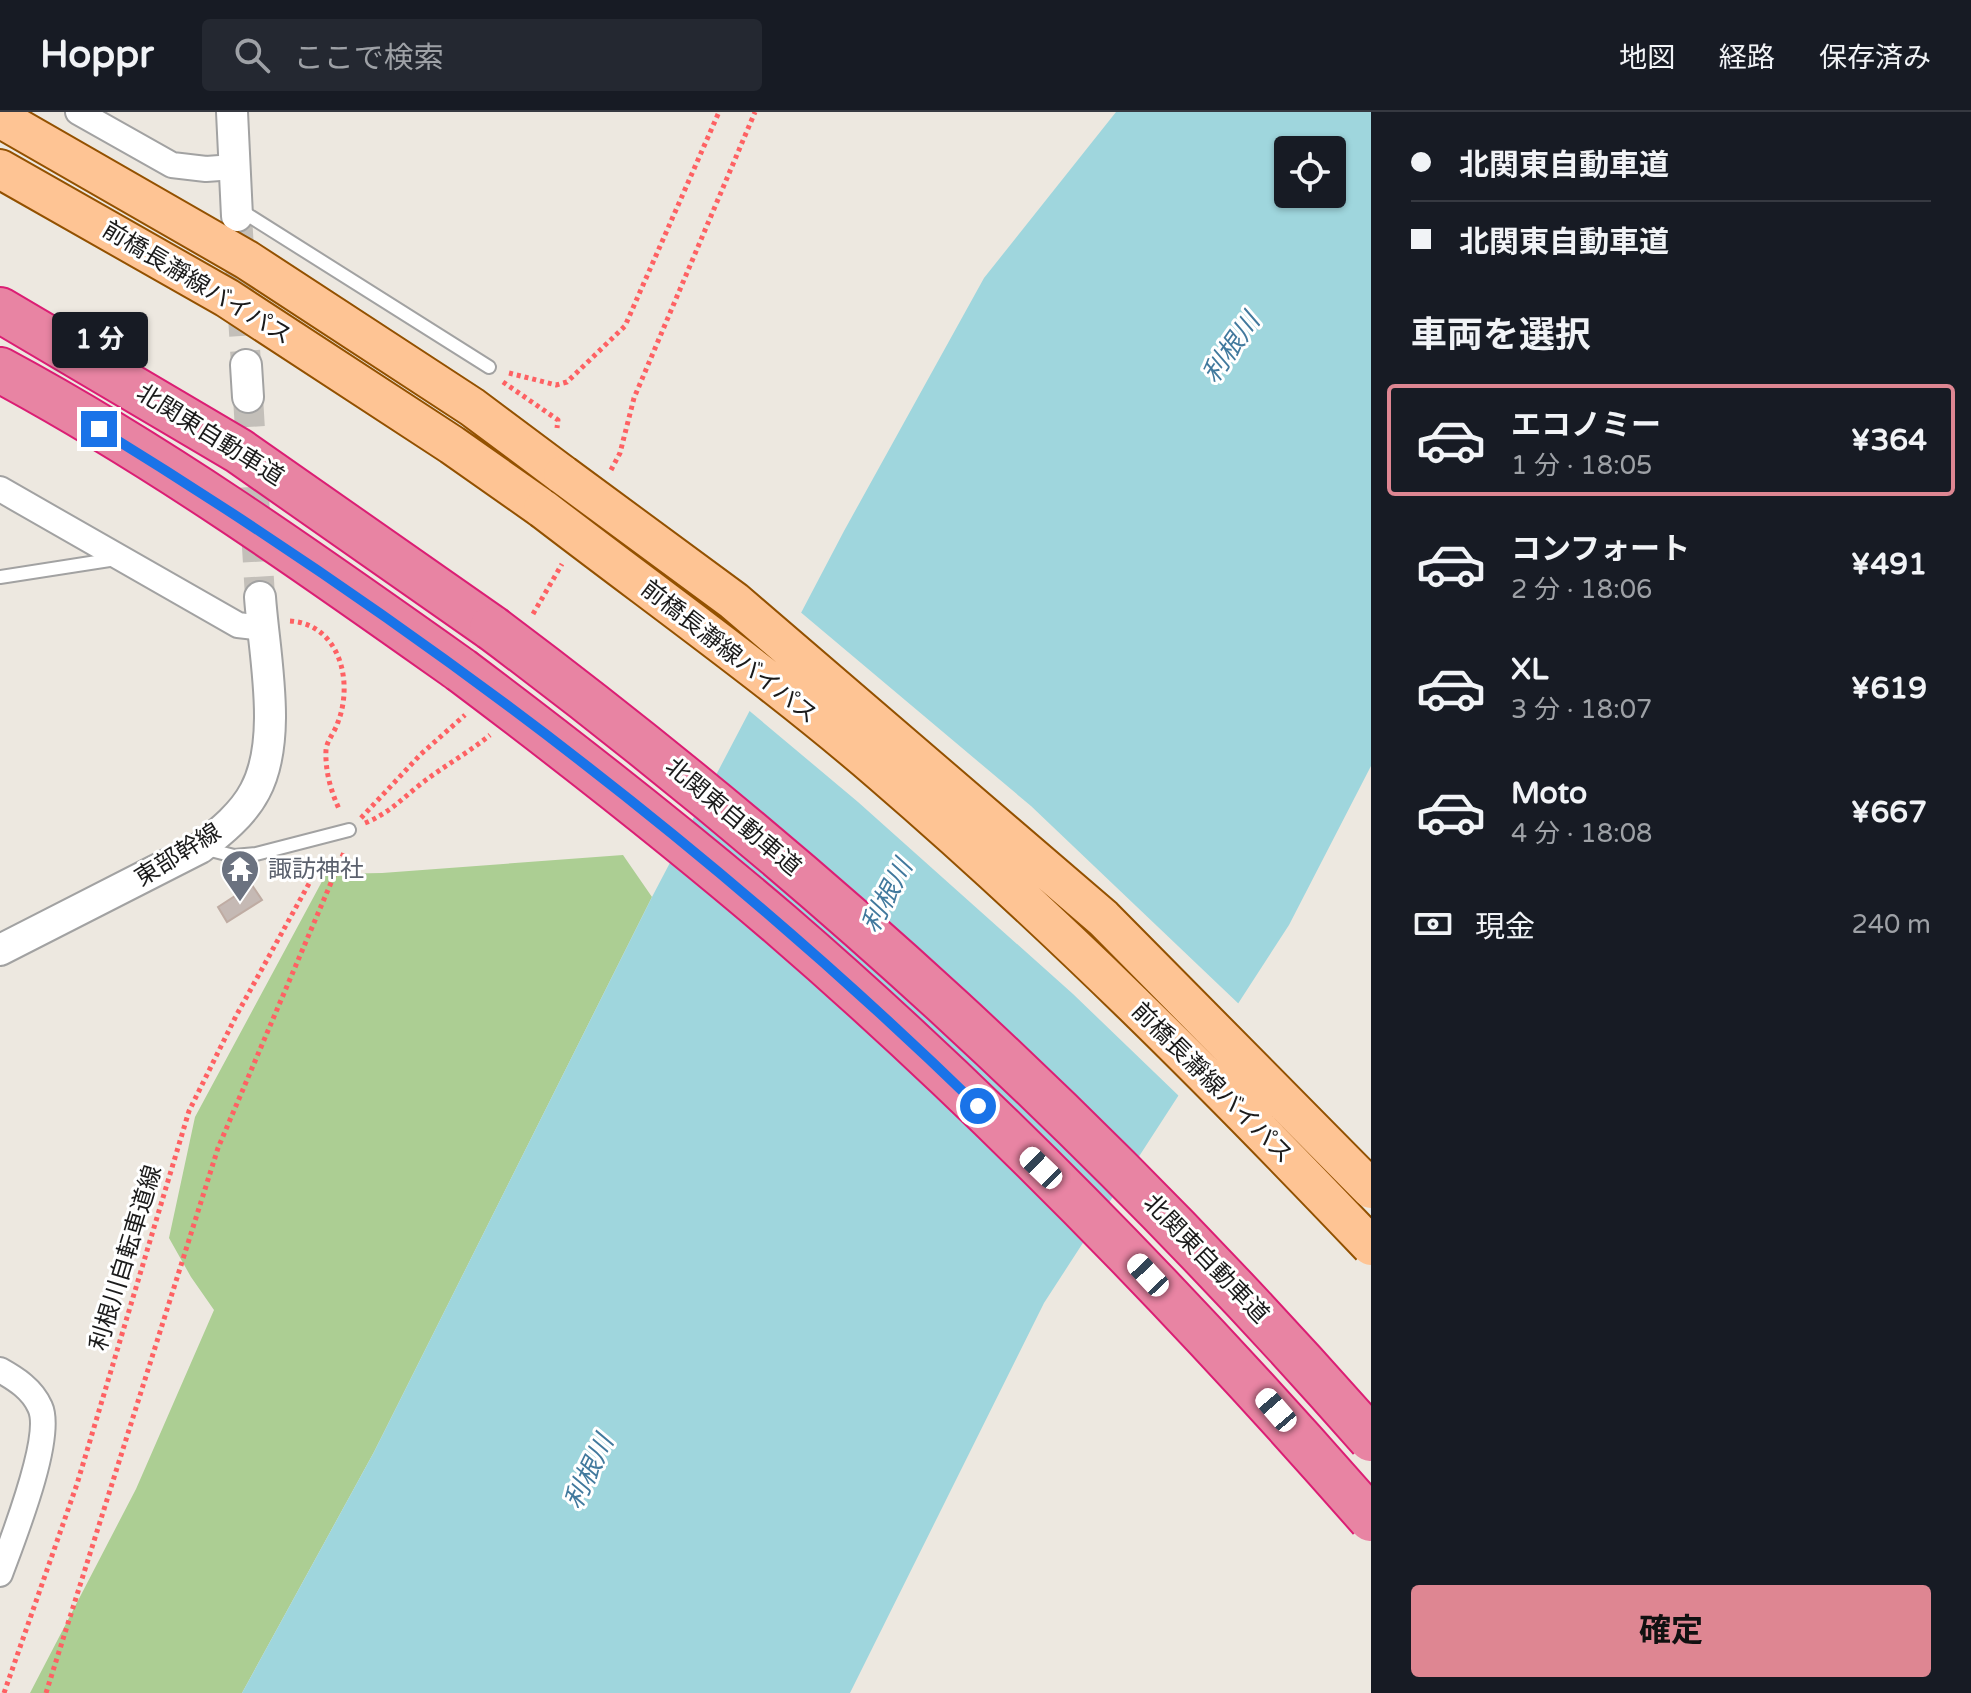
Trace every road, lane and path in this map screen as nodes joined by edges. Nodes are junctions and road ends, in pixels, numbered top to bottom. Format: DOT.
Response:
graph roads {
  1 [pos="78,112"];
  2 [pos="232,112"];
  3 [pos="719,112"];
  4 [pos="0,118"];
  5 [pos="234,167"];
  6 [pos="0,169"];
  7 [pos="237,212"];
  8 [pos="0,310"];
  9 [pos="246,365"];
  10 [pos="489,367"];
  11 [pos="0,370"];
  12 [pos="508,386"];
  13 [pos="248,397"];
  14 [pos="558,420"];
  15 [pos="0,489"];
  16 [pos="120,559"];
  17 [pos="0,577"];
  18 [pos="260,597"];
  19 [pos="276,624"];
  20 [pos="501,734"];
  21 [pos="349,830"];
  22 [pos="200,848"];
  23 [pos="326,853"];
  24 [pos="0,950"];
  25 [pos="1371,1189"];
  26 [pos="1371,1246"];
  27 [pos="0,1370"];
  28 [pos="1371,1439"];
  29 [pos="1371,1519"];
  30 [pos="0,1574"];
  31 [pos="4,1693"];
  32 [pos="46,1693"];
  1 -- 5 [label="street"];
  2 -- 5 [label="street"];
  3 -- 10 [label="path"];
  4 -- 25 [label="main road, 前橋長瀞線バイパス, bridge"];
  5 -- 7 [label="street"];
  6 -- 26 [label="main road, 前橋長瀞線バイパス, bridge"];
  7 -- 10 [label="lane"];
  8 -- 28 [label="highway, 北関東自動車道, bridge"];
  9 -- 13 [label="street"];
  11 -- 29 [label="highway, bridge"];
  12 -- 14 [label="path"];
  15 -- 16 [label="street"];
  16 -- 17 [label="lane"];
  16 -- 19 [label="street"];
  18 -- 19 [label="street, 東部幹線"];
  19 -- 21 [label="path"];
  19 -- 22 [label="street, 東部幹線"];
  20 -- 21 [label="path"];
  21 -- 22 [label="lane"];
  21 -- 32 [label="path"];
  22 -- 24 [label="street, 東部幹線"];
  23 -- 31 [label="path, 利根川自転車道線"];
  27 -- 30 [label="street"];
}
